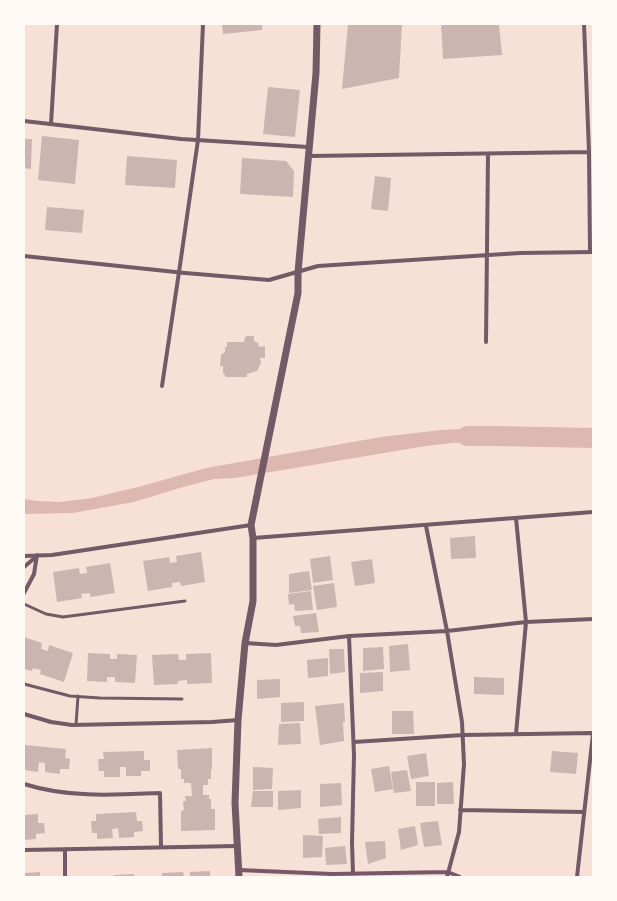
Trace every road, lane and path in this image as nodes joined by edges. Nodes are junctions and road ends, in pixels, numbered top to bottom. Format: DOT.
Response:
graph roads {
  1 [pos="57,24"];
  2 [pos="203,24"];
  3 [pos="316,24"];
  4 [pos="584,24"];
  5 [pos="24,121"];
  6 [pos="51,124"];
  7 [pos="198,140"];
  8 [pos="308,147"];
  9 [pos="589,152"];
  10 [pos="488,154"];
  11 [pos="308,156"];
  12 [pos="591,252"];
  13 [pos="487,255"];
  14 [pos="24,256"];
  15 [pos="179,272"];
  16 [pos="298,272"];
  17 [pos="486,342"];
  18 [pos="162,386"];
  19 [pos="593,512"];
  20 [pos="516,518"];
  21 [pos="251,525"];
  22 [pos="426,526"];
  23 [pos="253,538"];
  24 [pos="24,556"];
  25 [pos="37,556"];
  26 [pos="24,567"];
  27 [pos="24,593"];
  28 [pos="185,601"];
  29 [pos="24,604"];
  30 [pos="593,619"];
  31 [pos="526,622"];
  32 [pos="447,631"];
  33 [pos="349,636"];
  34 [pos="245,643"];
  35 [pos="24,684"];
  36 [pos="78,696"];
  37 [pos="182,699"];
  38 [pos="24,714"];
  39 [pos="238,720"];
  40 [pos="76,725"];
  41 [pos="516,734"];
  42 [pos="593,734"];
  43 [pos="463,735"];
  44 [pos="354,742"];
  45 [pos="588,780"];
  46 [pos="593,781"];
  47 [pos="24,784"];
  48 [pos="460,810"];
  49 [pos="584,812"];
  50 [pos="237,846"];
  51 [pos="161,847"];
  52 [pos="65,849"];
  53 [pos="24,850"];
  54 [pos="239,874"];
  55 [pos="353,874"];
  56 [pos="448,875"];
  57 [pos="65,877"];
  58 [pos="460,877"];
  59 [pos="577,877"];
  1 -- 6 [label="street"];
  2 -- 7 [label="street"];
  3 -- 8 [label="street"];
  4 -- 9 [label="street"];
  5 -- 6 [label="street"];
  6 -- 7 [label="street"];
  7 -- 8 [label="street"];
  7 -- 15 [label="street"];
  8 -- 11 [label="street"];
  9 -- 10 [label="street"];
  9 -- 12 [label="street"];
  10 -- 11 [label="street"];
  10 -- 13 [label="street"];
  11 -- 16 [label="street"];
  12 -- 13 [label="street"];
  13 -- 16 [label="street"];
  13 -- 17 [label="street"];
  14 -- 15 [label="street"];
  15 -- 16 [label="street"];
  15 -- 18 [label="street"];
  16 -- 21 [label="street"];
  19 -- 20 [label="street"];
  20 -- 22 [label="street"];
  20 -- 31 [label="street"];
  21 -- 23 [label="street"];
  21 -- 25 [label="street"];
  22 -- 23 [label="street"];
  22 -- 32 [label="street"];
  23 -- 34 [label="street"];
  24 -- 25 [label="street"];
  25 -- 26 [label="street"];
  25 -- 27 [label="street"];
  28 -- 29 [label="lane"];
  30 -- 31 [label="street"];
  31 -- 32 [label="street"];
  31 -- 41 [label="street"];
  32 -- 33 [label="street"];
  32 -- 43 [label="street"];
  33 -- 34 [label="street"];
  33 -- 44 [label="street"];
  34 -- 39 [label="street"];
  35 -- 36 [label="lane"];
  36 -- 37 [label="lane"];
  36 -- 40 [label="lane"];
  38 -- 40 [label="street"];
  39 -- 40 [label="street"];
  39 -- 50 [label="street"];
  41 -- 42 [label="street"];
  41 -- 43 [label="street"];
  42 -- 45 [label="street"];
  43 -- 44 [label="street"];
  43 -- 48 [label="street"];
  44 -- 55 [label="street"];
  45 -- 46 [label="street"];
  45 -- 49 [label="street"];
  47 -- 51 [label="street"];
  48 -- 49 [label="street"];
  48 -- 56 [label="street"];
  49 -- 59 [label="street"];
  50 -- 51 [label="street"];
  50 -- 54 [label="street"];
  51 -- 52 [label="street"];
  52 -- 53 [label="street"];
  52 -- 57 [label="street"];
  54 -- 55 [label="street"];
  55 -- 56 [label="street"];
  56 -- 58 [label="street"];
}
